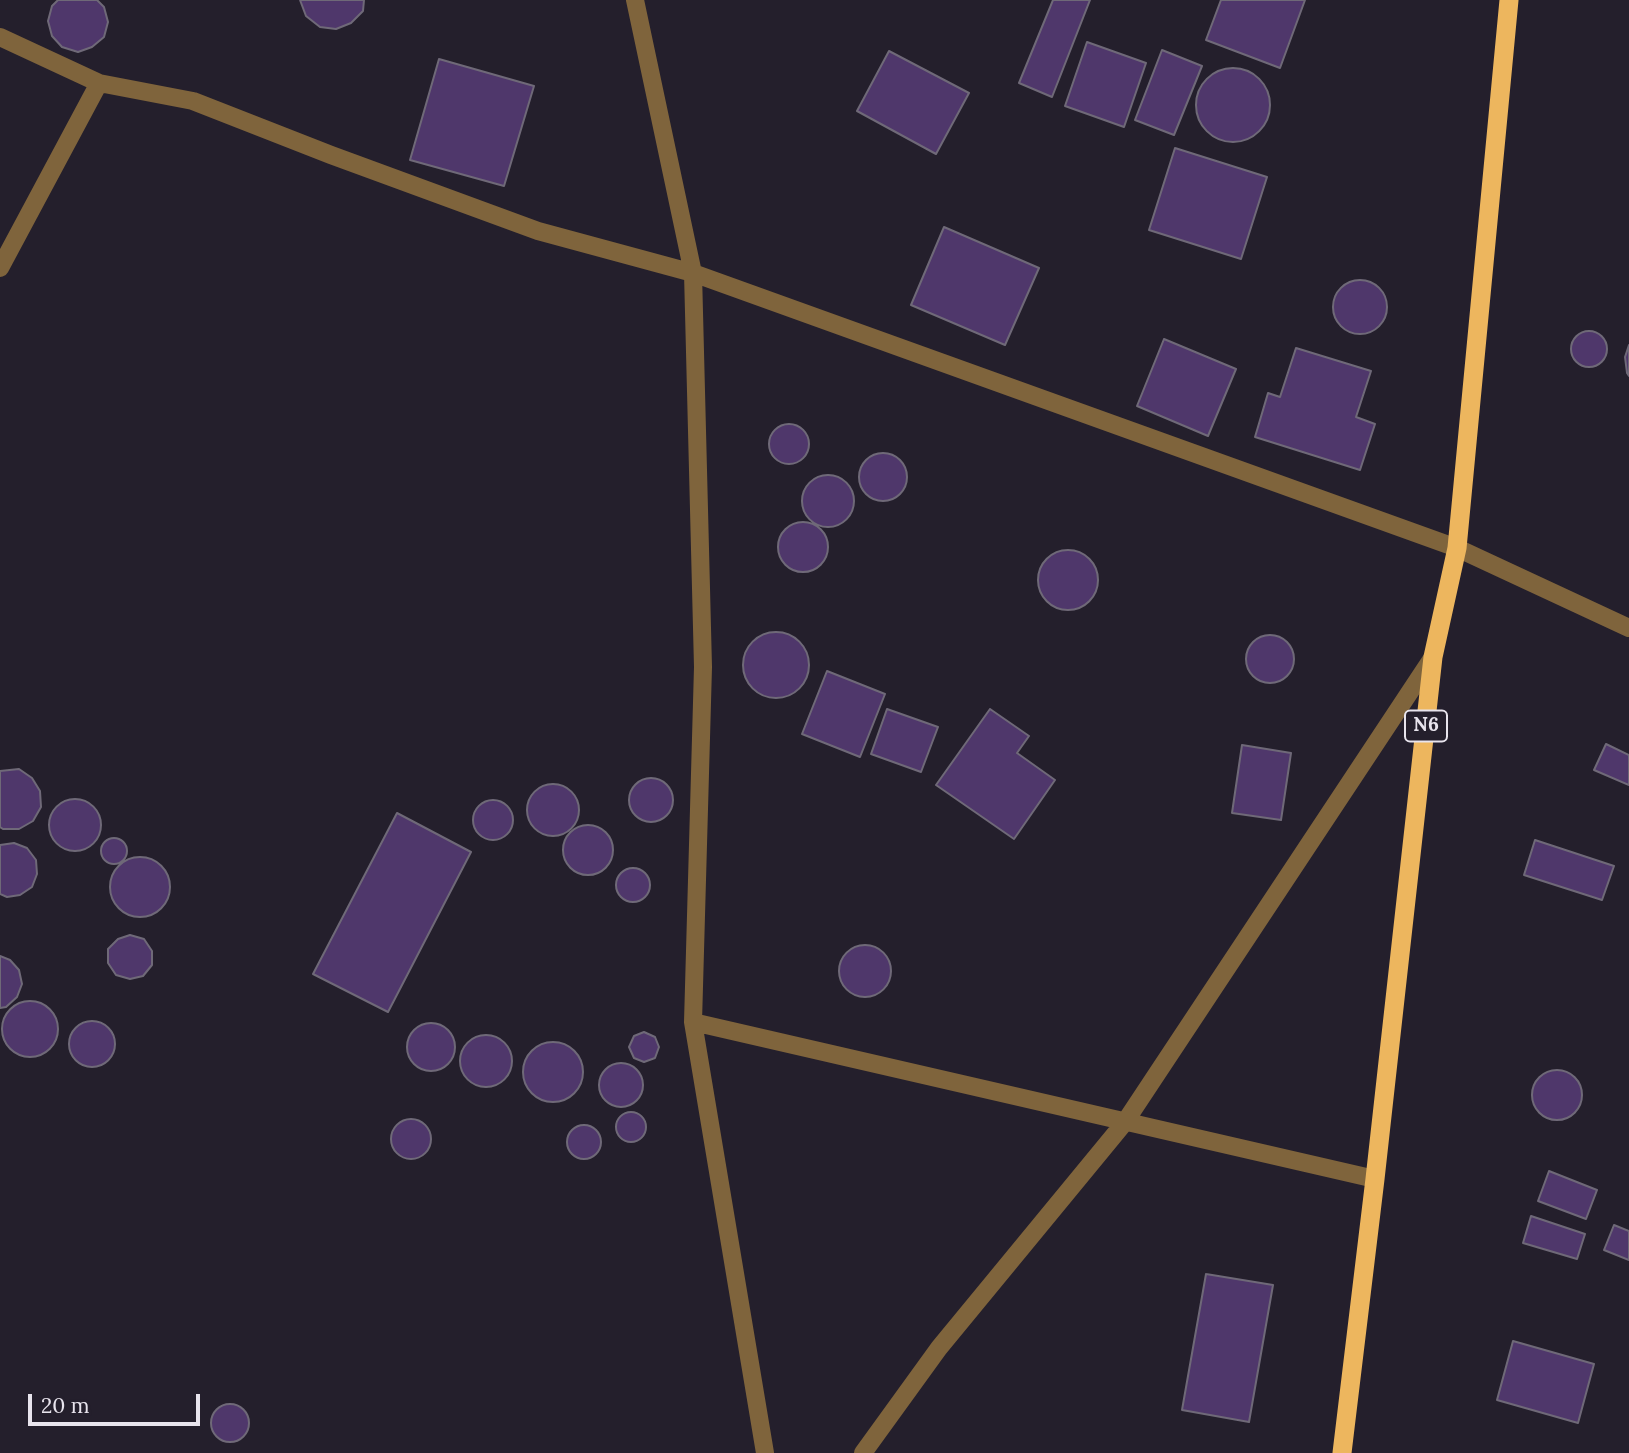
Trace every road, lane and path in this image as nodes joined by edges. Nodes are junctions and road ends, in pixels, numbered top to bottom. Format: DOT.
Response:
graph roads {
  1 [pos="635,0"];
  2 [pos="1509,0"];
  3 [pos="0,37"];
  4 [pos="99,83"];
  5 [pos="0,268"];
  6 [pos="693,272"];
  7 [pos="1457,548"];
  8 [pos="1629,628"];
  9 [pos="1433,656"];
  10 [pos="693,1023"];
  11 [pos="1125,1122"];
  12 [pos="1375,1178"];
  13 [pos="765,1453"];
  14 [pos="863,1453"];
  15 [pos="1342,1453"];
  1 -- 6 [label="street"];
  2 -- 7 [label="highway, N6"];
  3 -- 4 [label="street"];
  4 -- 5 [label="street"];
  4 -- 6 [label="street"];
  6 -- 7 [label="street"];
  6 -- 10 [label="street"];
  7 -- 8 [label="street"];
  7 -- 9 [label="highway, N6"];
  9 -- 11 [label="street"];
  9 -- 12 [label="highway, N6"];
  10 -- 11 [label="street"];
  10 -- 13 [label="street"];
  11 -- 12 [label="street"];
  11 -- 14 [label="street"];
  12 -- 15 [label="highway, N6"];
}
